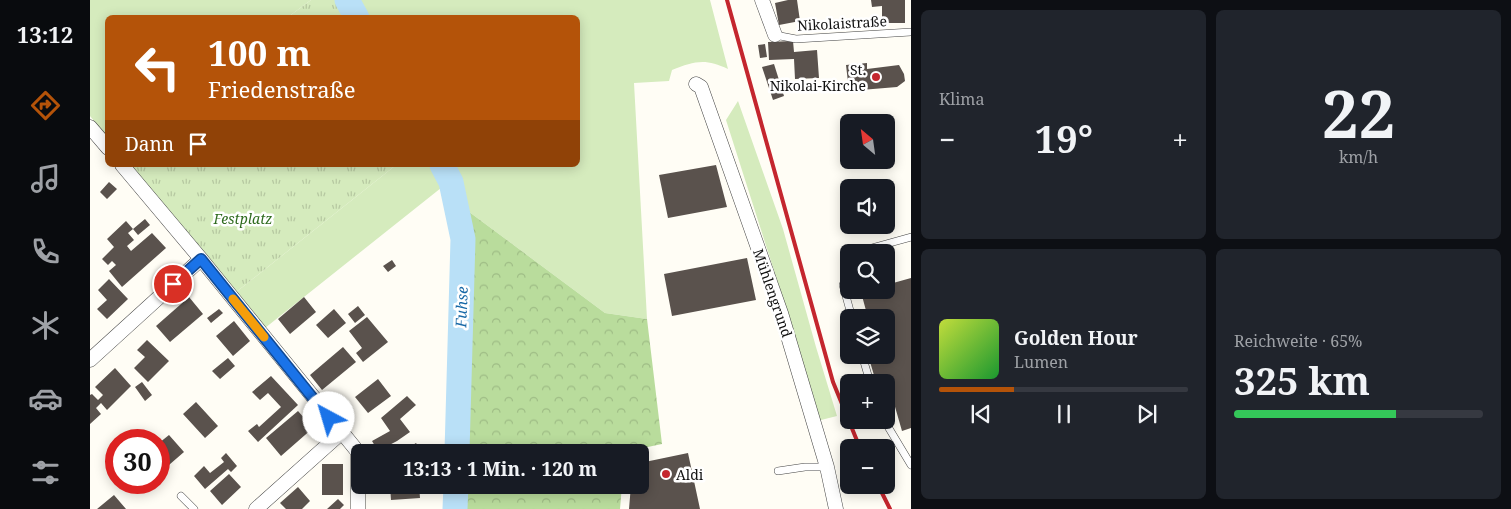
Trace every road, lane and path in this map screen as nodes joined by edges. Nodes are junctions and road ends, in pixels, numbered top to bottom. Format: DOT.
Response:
graph roads {
  1 [pos="762,0"];
  2 [pos="911,32"];
  3 [pos="775,35"];
  4 [pos="696,84"];
  5 [pos="90,127"];
  6 [pos="105,144"];
  7 [pos="124,167"];
  8 [pos="911,237"];
  9 [pos="886,244"];
  10 [pos="201,259"];
  11 [pos="90,360"];
  12 [pos="889,429"];
  13 [pos="341,432"];
  14 [pos="911,465"];
  15 [pos="826,467"];
  16 [pos="778,471"];
  17 [pos="181,496"];
  18 [pos="194,509"];
  19 [pos="256,509"];
  20 [pos="358,509"];
  21 [pos="836,509"];
  1 -- 3 [label="street"];
  2 -- 3 [label="lane, Nikolaistraße"];
  4 -- 15 [label="street, Mühlengrund"];
  5 -- 6 [label="street"];
  7 -- 10 [label="street"];
  8 -- 9 [label="lane"];
  10 -- 11 [label="street"];
  10 -- 13 [label="street"];
  12 -- 14 [label="lane"];
  13 -- 19 [label="street"];
  13 -- 20 [label="street"];
  15 -- 16 [label="lane"];
  15 -- 21 [label="street, Mühlengrund"];
  17 -- 18 [label="lane"];
}
